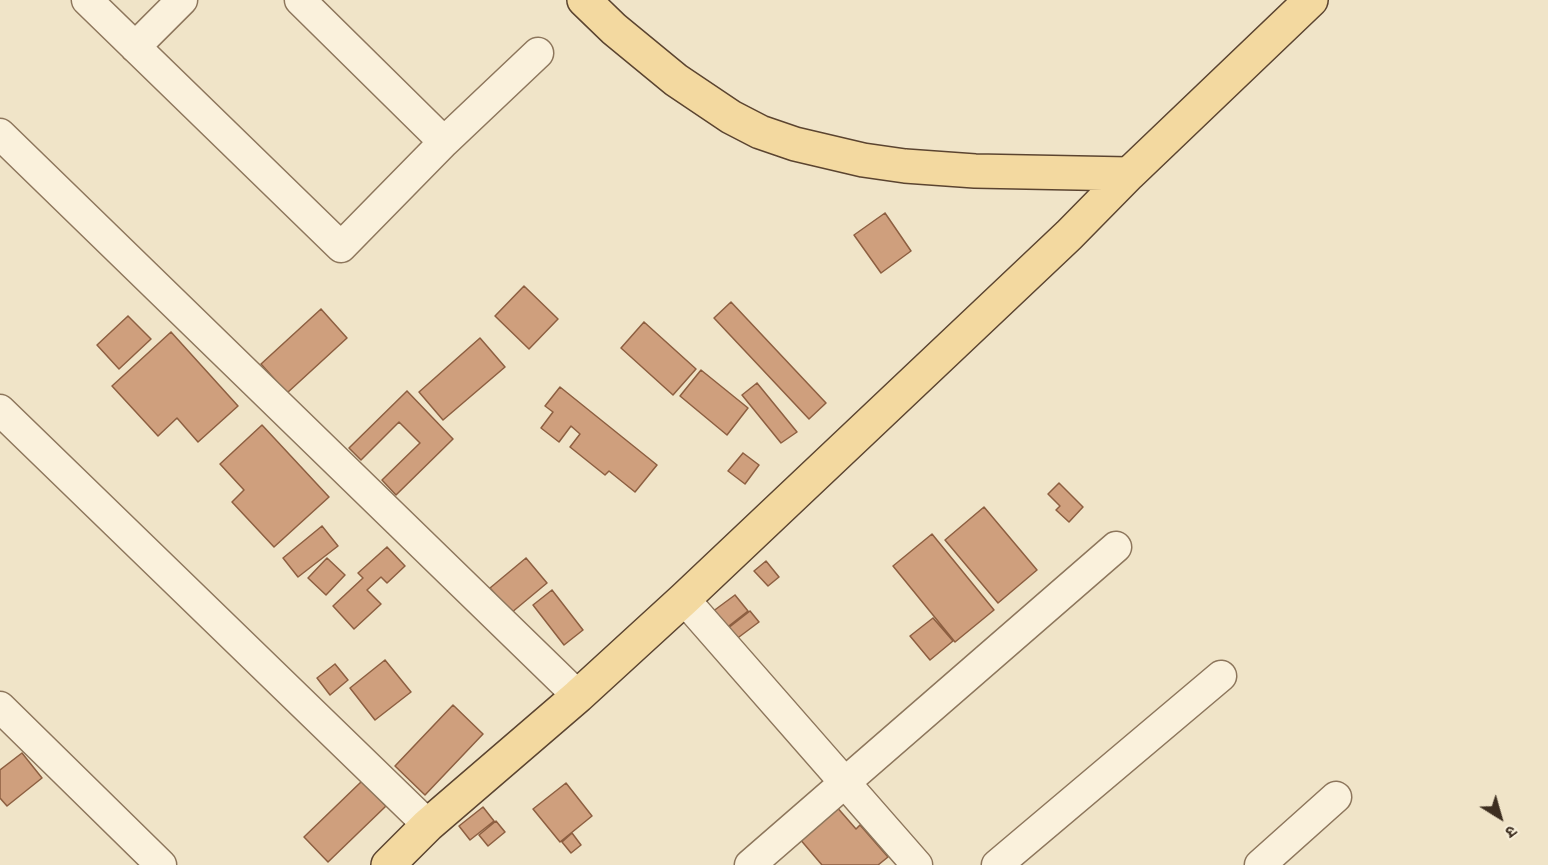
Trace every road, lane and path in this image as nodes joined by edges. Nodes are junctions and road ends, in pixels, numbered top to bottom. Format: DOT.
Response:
graph roads {
  1 [pos="87,0"];
  2 [pos="182,0"];
  3 [pos="300,0"];
  4 [pos="584,0"];
  5 [pos="1311,0"];
  6 [pos="135,47"];
  7 [pos="538,53"];
  8 [pos="0,134"];
  9 [pos="444,142"];
  10 [pos="1129,174"];
  11 [pos="0,411"];
  12 [pos="1116,547"];
  13 [pos="684,599"];
  14 [pos="1221,676"];
  15 [pos="578,696"];
  16 [pos="0,707"];
  17 [pos="845,783"];
  18 [pos="1336,797"];
  19 [pos="429,825"];
  20 [pos="161,865"];
  21 [pos="388,865"];
  22 [pos="750,865"];
  23 [pos="917,865"];
  24 [pos="997,865"];
  25 [pos="1260,865"];
  1 -- 6 [label="street"];
  2 -- 6 [label="street"];
  3 -- 9 [label="street"];
  4 -- 10 [label="main road"];
  5 -- 10 [label="main road"];
  6 -- 9 [label="street"];
  7 -- 9 [label="street"];
  8 -- 15 [label="street"];
  10 -- 13 [label="main road"];
  11 -- 19 [label="street"];
  12 -- 17 [label="street"];
  13 -- 15 [label="main road"];
  13 -- 17 [label="street"];
  14 -- 24 [label="street"];
  15 -- 19 [label="main road"];
  16 -- 20 [label="street"];
  17 -- 22 [label="street"];
  17 -- 23 [label="street"];
  18 -- 25 [label="street"];
  19 -- 21 [label="main road"];
}
